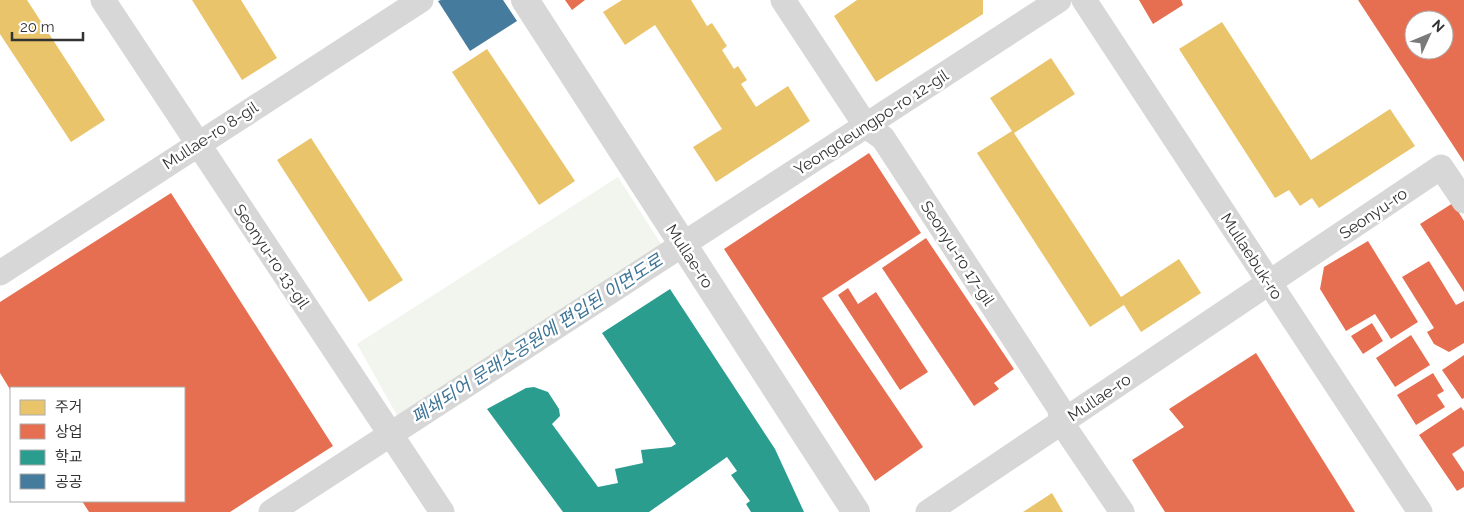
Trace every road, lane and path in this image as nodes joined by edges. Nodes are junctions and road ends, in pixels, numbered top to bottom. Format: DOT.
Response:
graph roads {
  1 [pos="103,0"];
  2 [pos="421,0"];
  3 [pos="525,0"];
  4 [pos="783,0"];
  5 [pos="1059,0"];
  6 [pos="1084,0"];
  7 [pos="866,126"];
  8 [pos="197,143"];
  9 [pos="1464,201"];
  10 [pos="683,244"];
  11 [pos="0,273"];
  12 [pos="1269,282"];
  13 [pos="1062,422"];
  14 [pos="390,434"];
  15 [pos="271,512"];
  16 [pos="442,512"];
  17 [pos="856,512"];
  18 [pos="928,512"];
  19 [pos="1122,512"];
  20 [pos="1420,512"];
  1 -- 8 [label="street, Seonyu-ro 13-gil"];
  2 -- 8 [label="street, Mullae-ro 8-gil"];
  3 -- 10 [label="street, Mullae-ro"];
  4 -- 7 [label="street, Seonyu-ro 17-gil"];
  5 -- 7 [label="street, Yeongdeungpo-ro 12-gil"];
  6 -- 12 [label="street, Mullaebuk-ro"];
  7 -- 10 [label="street, Yeongdeungpo-ro 12-gil"];
  7 -- 13 [label="street, Seonyu-ro 17-gil"];
  8 -- 11 [label="street, Mullae-ro 8-gil"];
  8 -- 14 [label="street, Seonyu-ro 13-gil"];
  9 -- 12 [label="street, Seonyu-ro"];
  10 -- 14 [label="street, Yeongdeungpo-ro 12-gil"];
  10 -- 17 [label="street, Mullae-ro"];
  12 -- 13 [label="street, Mullae-ro"];
  12 -- 20 [label="street, Mullaebuk-ro"];
  13 -- 18 [label="street, Mullae-ro"];
  13 -- 19 [label="street, Seonyu-ro 17-gil"];
  14 -- 15 [label="street, Yeongdeungpo-ro 12-gil"];
  14 -- 16 [label="street, Seonyu-ro 13-gil"];
}
